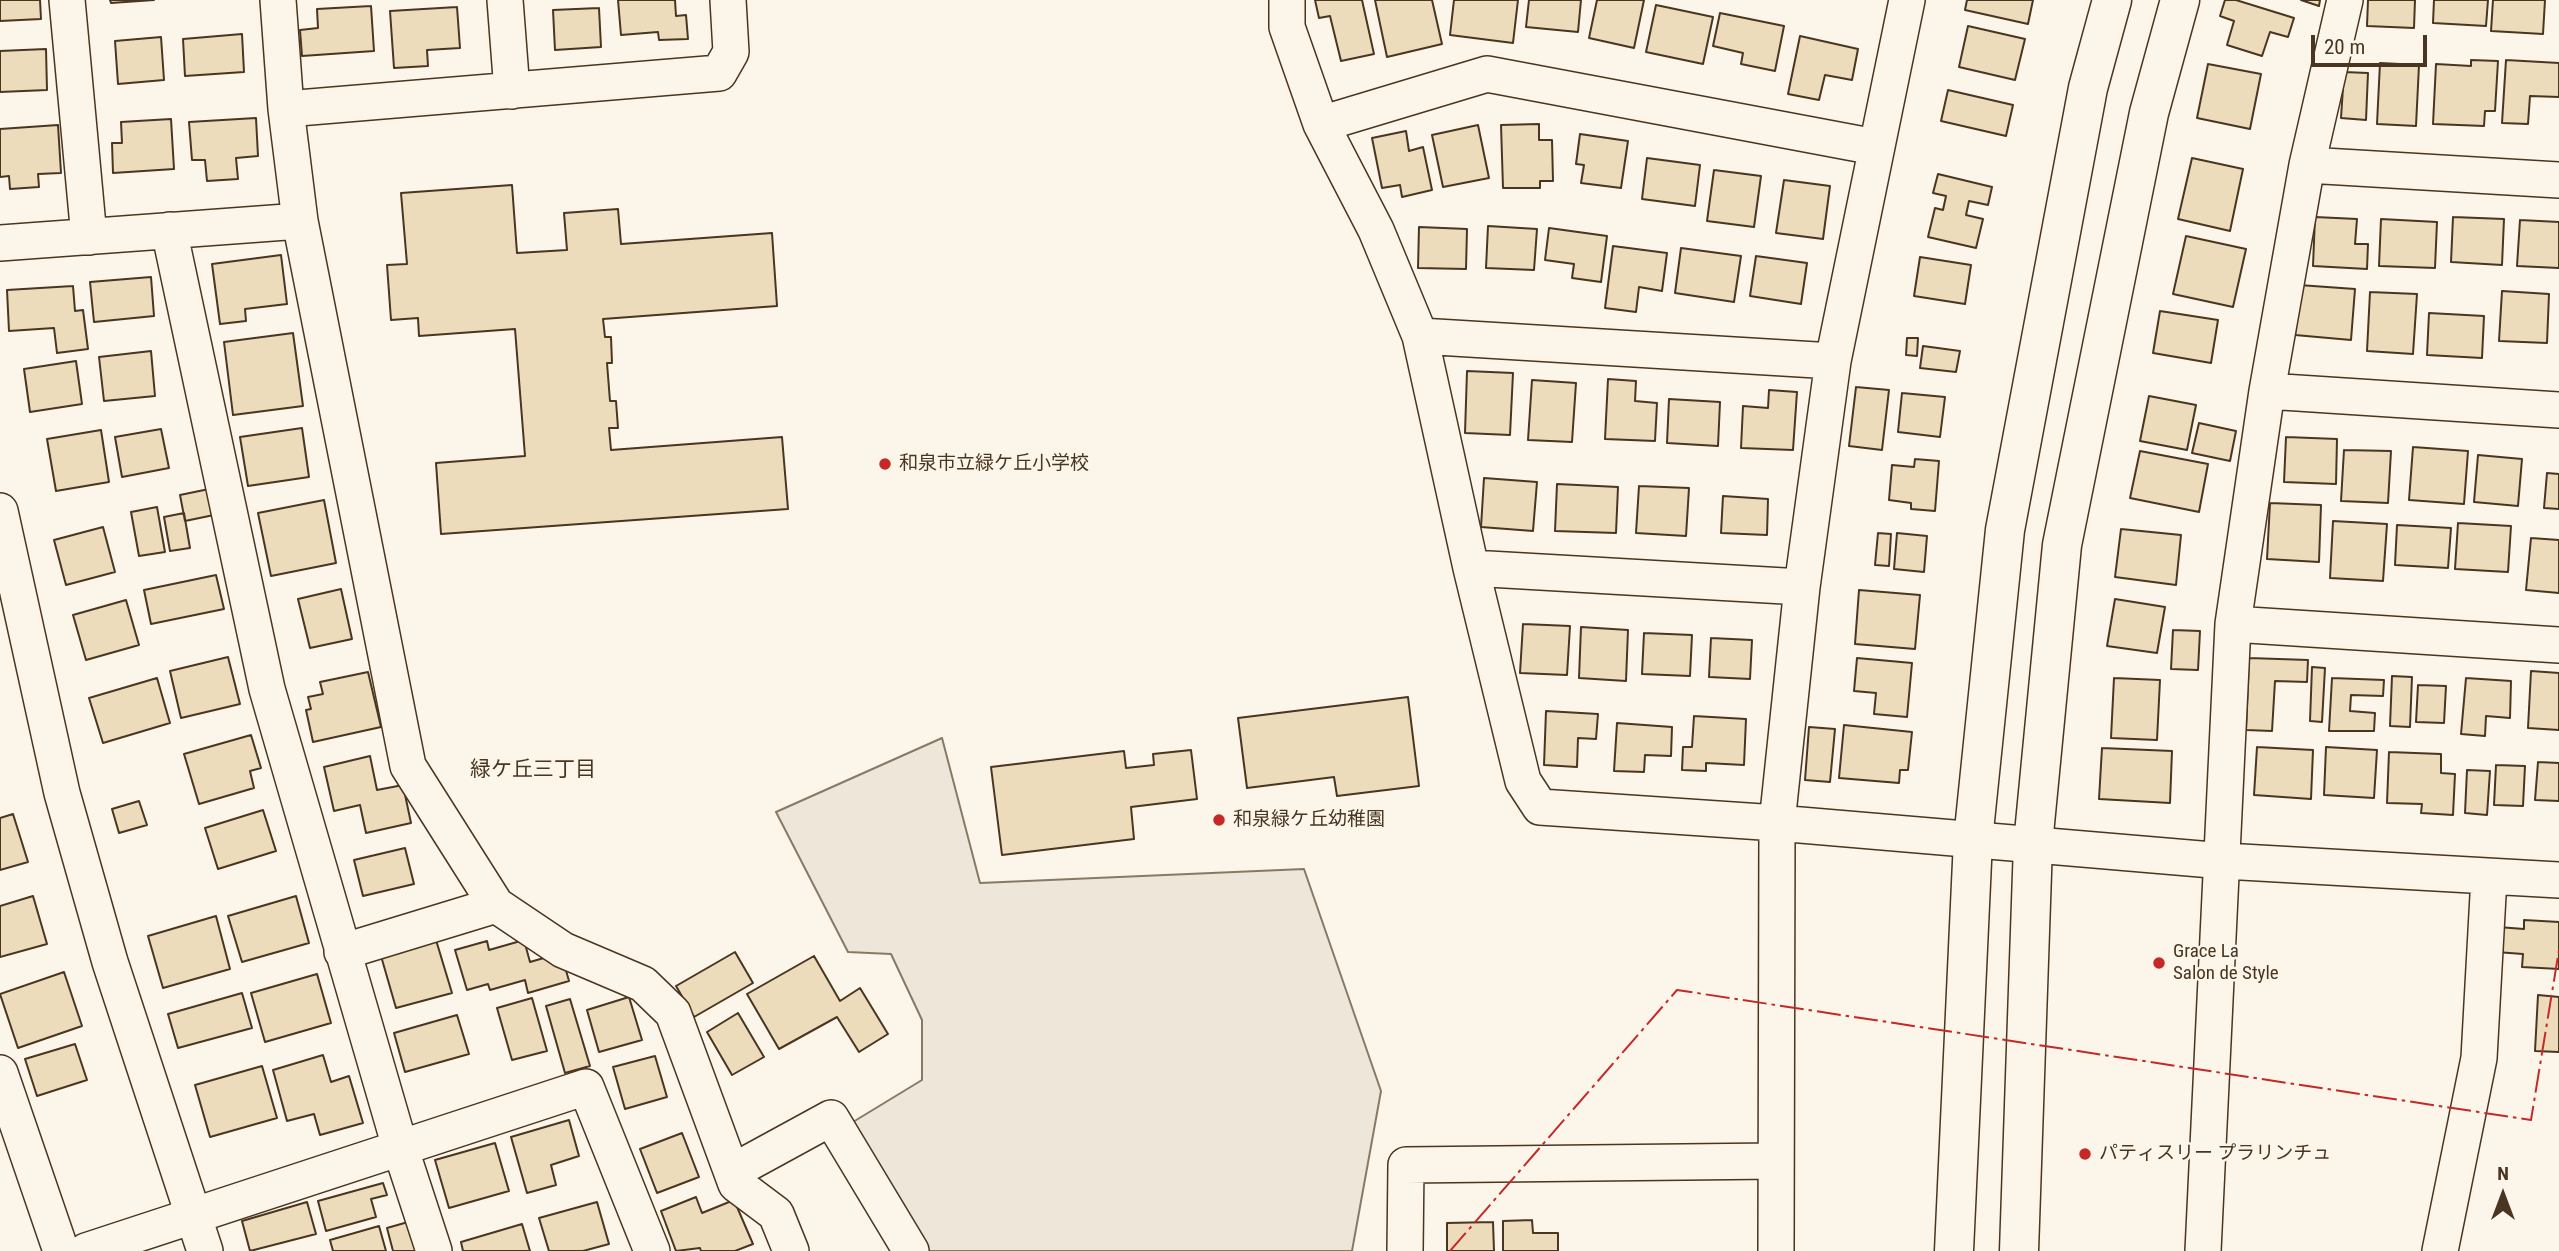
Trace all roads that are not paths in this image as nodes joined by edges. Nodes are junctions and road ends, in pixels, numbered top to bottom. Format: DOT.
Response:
graph roads {
  1 [pos="67,0"];
  2 [pos="278,0"];
  3 [pos="505,0"];
  4 [pos="728,0"];
  5 [pos="1287,0"];
  6 [pos="1908,0"];
  7 [pos="2112,0"];
  8 [pos="2180,0"];
  9 [pos="2345,0"];
  10 [pos="512,91"];
  11 [pos="286,109"];
  12 [pos="1321,124"];
  13 [pos="1875,147"];
  14 [pos="2307,165"];
  15 [pos="2559,180"];
  16 [pos="300,221"];
  17 [pos="169,230"];
  18 [pos="89,237"];
  19 [pos="0,243"];
  20 [pos="1420,336"];
  21 [pos="1833,361"];
  22 [pos="2267,391"];
  23 [pos="2559,410"];
  24 [pos="0,511"];
  25 [pos="1471,568"];
  26 [pos="1802,587"];
  27 [pos="10,615"];
  28 [pos="2233,624"];
  29 [pos="2559,645"];
  30 [pos="1777,823"];
  31 [pos="1973,840"];
  32 [pos="2033,844"];
  33 [pos="2224,861"];
  34 [pos="2489,877"];
  35 [pos="2559,880"];
  36 [pos="496,905"];
  37 [pos="342,952"];
  38 [pos="0,1073"];
  39 [pos="400,1147"];
  40 [pos="1776,1161"];
  41 [pos="732,1172"];
  42 [pos="194,1216"];
  43 [pos="61,1251"];
  44 [pos="86,1251"];
  45 [pos="205,1251"];
  46 [pos="434,1251"];
  47 [pos="652,1251"];
  48 [pos="791,1251"];
  49 [pos="911,1251"];
  50 [pos="1405,1251"];
  51 [pos="1776,1251"];
  52 [pos="1954,1251"];
  53 [pos="2020,1251"];
  54 [pos="2203,1251"];
  55 [pos="2440,1251"];
  1 -- 18 [label="street"];
  2 -- 11 [label="street"];
  3 -- 10 [label="street"];
  4 -- 10 [label="street"];
  5 -- 12 [label="street"];
  6 -- 13 [label="street"];
  7 -- 31 [label="street"];
  8 -- 32 [label="street"];
  9 -- 14 [label="street"];
  10 -- 11 [label="street"];
  11 -- 16 [label="street"];
  12 -- 13 [label="street"];
  12 -- 20 [label="street"];
  13 -- 21 [label="street"];
  14 -- 15 [label="street"];
  14 -- 22 [label="street"];
  16 -- 17 [label="street"];
  16 -- 36 [label="street"];
  17 -- 18 [label="street"];
  17 -- 37 [label="street"];
  18 -- 19 [label="street"];
  20 -- 21 [label="street"];
  20 -- 25 [label="street"];
  21 -- 26 [label="street"];
  22 -- 23 [label="street"];
  22 -- 28 [label="street"];
  24 -- 27 [label="street"];
  25 -- 26 [label="street"];
  25 -- 30 [label="street"];
  26 -- 30 [label="street"];
  27 -- 42 [label="street"];
  28 -- 29 [label="street"];
  28 -- 33 [label="street"];
  30 -- 31 [label="street"];
  30 -- 40 [label="street"];
  31 -- 32 [label="street"];
  31 -- 52 [label="street"];
  32 -- 33 [label="street"];
  32 -- 53 [label="street"];
  33 -- 34 [label="street"];
  33 -- 54 [label="street"];
  34 -- 35 [label="street"];
  34 -- 55 [label="street"];
  36 -- 37 [label="street"];
  36 -- 41 [label="street"];
  37 -- 39 [label="street"];
  38 -- 43 [label="street"];
  39 -- 42 [label="street"];
  39 -- 46 [label="street"];
  39 -- 47 [label="street"];
  40 -- 50 [label="street"];
  40 -- 51 [label="street"];
  41 -- 48 [label="street"];
  41 -- 49 [label="street"];
  42 -- 44 [label="street"];
  42 -- 45 [label="street"];
}
